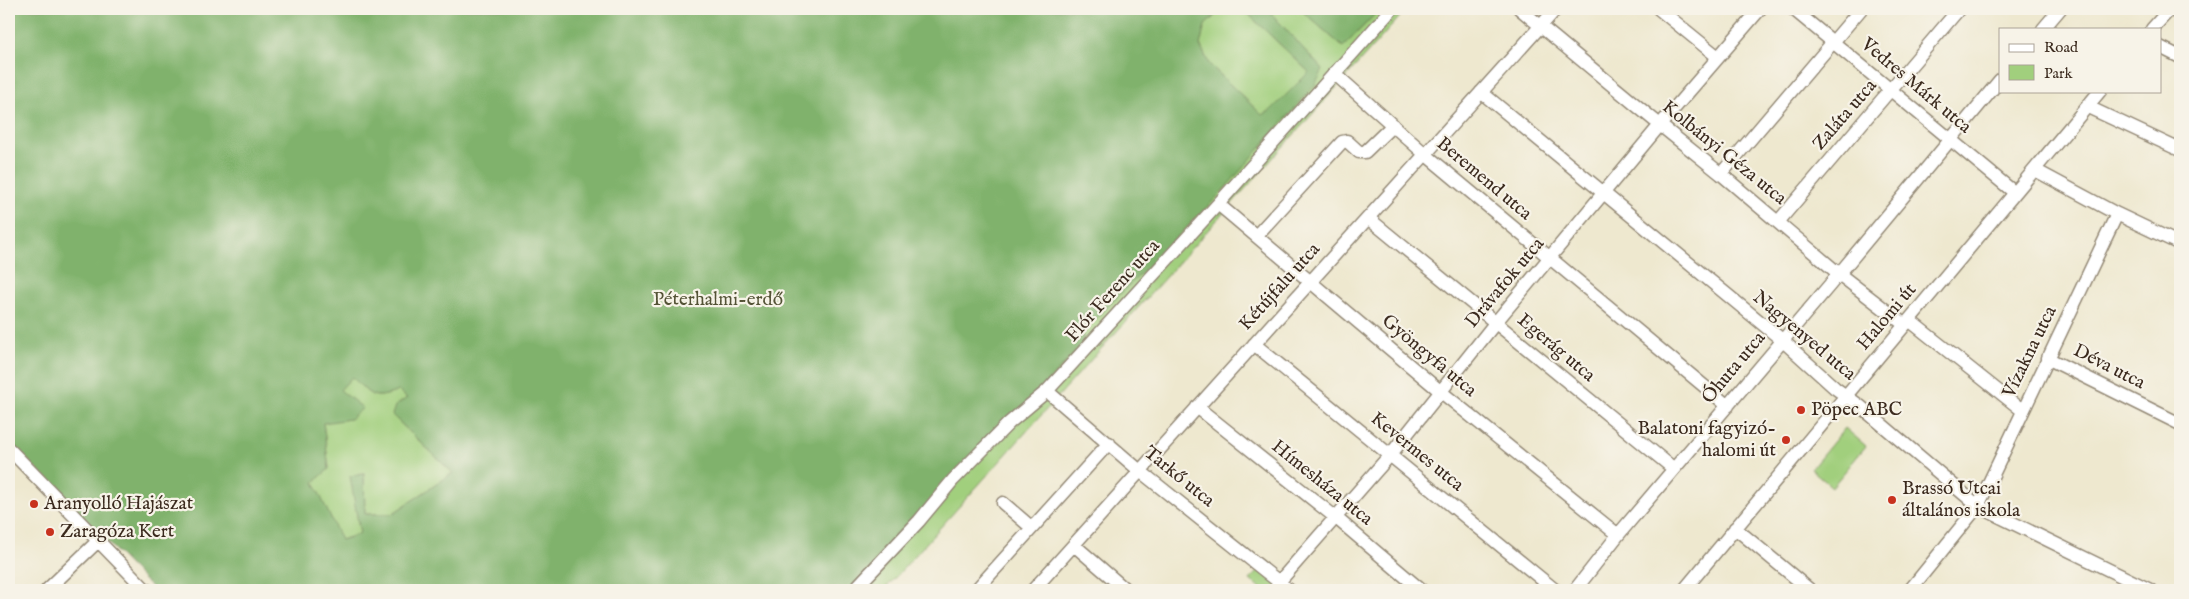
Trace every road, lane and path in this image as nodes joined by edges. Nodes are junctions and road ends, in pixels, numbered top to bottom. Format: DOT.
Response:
graph roads {
  1 [pos="1392,9"];
  2 [pos="1520,9"];
  3 [pos="1556,9"];
  4 [pos="1659,9"];
  5 [pos="1760,9"];
  6 [pos="1793,9"];
  7 [pos="1861,9"];
  8 [pos="1958,9"];
  9 [pos="2060,9"];
  10 [pos="2170,9"];
  11 [pos="1540,26"];
  12 [pos="2044,28"];
  13 [pos="2153,28"];
  14 [pos="1834,42"];
  15 [pos="2162,49"];
  16 [pos="1718,57"];
  17 [pos="2180,57"];
  18 [pos="1334,73"];
  19 [pos="1999,81"];
  20 [pos="1892,89"];
  21 [pos="1481,92"];
  22 [pos="2099,92"];
  23 [pos="2088,107"];
  24 [pos="1392,125"];
  25 [pos="1660,125"];
  26 [pos="1950,139"];
  27 [pos="2180,150"];
  28 [pos="1425,154"];
  29 [pos="2035,170"];
  30 [pos="1722,174"];
  31 [pos="2015,193"];
  32 [pos="1603,194"];
  33 [pos="1218,204"];
  34 [pos="2116,214"];
  35 [pos="1368,218"];
  36 [pos="1778,222"];
  37 [pos="1256,236"];
  38 [pos="2180,244"];
  39 [pos="1550,258"];
  40 [pos="1839,274"];
  41 [pos="1311,281"];
  42 [pos="1496,322"];
  43 [pos="1907,322"];
  44 [pos="1782,340"];
  45 [pos="1254,344"];
  46 [pos="2047,358"];
  47 [pos="1047,391"];
  48 [pos="1440,391"];
  49 [pos="1846,396"];
  50 [pos="1728,406"];
  51 [pos="1197,407"];
  52 [pos="2022,410"];
  53 [pos="2180,424"];
  54 [pos="1109,443"];
  55 [pos="9,449"];
  56 [pos="1390,454"];
  57 [pos="1674,469"];
  58 [pos="1140,470"];
  59 [pos="1003,503"];
  60 [pos="1978,506"];
  61 [pos="1335,518"];
  62 [pos="1032,528"];
  63 [pos="1735,528"];
  64 [pos="1618,534"];
  65 [pos="98,542"];
  66 [pos="1074,544"];
  67 [pos="1284,587"];
  68 [pos="47,590"];
  69 [pos="146,590"];
  70 [pos="854,590"];
  71 [pos="976,590"];
  72 [pos="1033,590"];
  73 [pos="1126,590"];
  74 [pos="1421,590"];
  75 [pos="1555,590"];
  76 [pos="1575,590"];
  77 [pos="1684,590"];
  78 [pos="1810,590"];
  79 [pos="1910,590"];
  80 [pos="2150,590"];
  1 -- 18 [label="street, Flór Ferenc utca"];
  2 -- 11 [label="street, Kolbányi Géza utca"];
  3 -- 11 [label="street, Kétújfalu utca"];
  4 -- 16 [label="street"];
  5 -- 16 [label="street, Drávafok utca"];
  6 -- 14 [label="street, Vedres Márk utca"];
  7 -- 14 [label="street"];
  8 -- 20 [label="street, Zaláta utca"];
  9 -- 12 [label="street"];
  10 -- 13 [label="street"];
  11 -- 21 [label="street, Kétújfalu utca"];
  11 -- 25 [label="street, Kolbányi Géza utca"];
  14 -- 20 [label="street, Vedres Márk utca"];
  14 -- 30 [label="street"];
  15 -- 17 [label="street"];
  16 -- 25 [label="street, Drávafok utca"];
  18 -- 24 [label="street, Beremend utca"];
  18 -- 33 [label="street, Flór Ferenc utca"];
  19 -- 26 [label="street, Óhuta utca"];
  20 -- 26 [label="street, Vedres Márk utca"];
  20 -- 36 [label="street, Zaláta utca"];
  21 -- 28 [label="street, Kétújfalu utca"];
  21 -- 32 [label="street, Nagyenyed utca"];
  22 -- 23 [label="street, Halomi út"];
  23 -- 27 [label="street"];
  23 -- 29 [label="street, Halomi út"];
  24 -- 28 [label="street, Beremend utca"];
  24 -- 37 [label="street"];
  25 -- 30 [label="street, Kolbányi Géza utca"];
  25 -- 32 [label="street, Drávafok utca"];
  26 -- 31 [label="street, Vedres Márk utca"];
  26 -- 40 [label="street, Óhuta utca"];
  28 -- 35 [label="street, Kétújfalu utca"];
  28 -- 39 [label="street, Beremend utca"];
  29 -- 31 [label="street, Halomi út"];
  29 -- 34 [label="street"];
  30 -- 36 [label="street, Kolbányi Géza utca"];
  31 -- 43 [label="street, Halomi út"];
  32 -- 39 [label="street, Drávafok utca"];
  32 -- 44 [label="street, Nagyenyed utca"];
  33 -- 37 [label="street, Gyöngyfa utca"];
  33 -- 47 [label="street, Flór Ferenc utca"];
  34 -- 38 [label="street"];
  34 -- 46 [label="street, Vízakna utca"];
  35 -- 41 [label="street, Kétújfalu utca"];
  35 -- 42 [label="street, Egerág utca"];
  36 -- 40 [label="street, Kolbányi Géza utca"];
  37 -- 41 [label="street, Gyöngyfa utca"];
  39 -- 42 [label="street, Drávafok utca"];
  39 -- 50 [label="street, Beremend utca"];
  40 -- 43 [label="street, Kolbányi Géza utca"];
  40 -- 44 [label="street, Óhuta utca"];
  41 -- 45 [label="street, Kétújfalu utca"];
  41 -- 48 [label="street, Gyöngyfa utca"];
  42 -- 48 [label="street, Drávafok utca"];
  42 -- 57 [label="street, Egerág utca"];
  43 -- 49 [label="street, Halomi út"];
  43 -- 52 [label="street, Kolbányi Géza utca"];
  44 -- 49 [label="street, Nagyenyed utca"];
  44 -- 50 [label="street, Óhuta utca"];
  45 -- 51 [label="street, Kétújfalu utca"];
  45 -- 56 [label="street, Kevermes utca"];
  46 -- 52 [label="street, Vízakna utca"];
  46 -- 53 [label="street, Déva utca"];
  47 -- 54 [label="street, Tarkő utca"];
  47 -- 70 [label="street, Flór Ferenc utca"];
  48 -- 56 [label="street, Drávafok utca"];
  48 -- 64 [label="street, Gyöngyfa utca"];
  49 -- 60 [label="street, Nagyenyed utca"];
  49 -- 63 [label="street, Halomi út"];
  50 -- 57 [label="street, Óhuta utca"];
  51 -- 58 [label="street, Kétújfalu utca"];
  51 -- 61 [label="street, Hímesháza utca"];
  52 -- 60 [label="street, Vízakna utca"];
  54 -- 58 [label="street, Tarkő utca"];
  54 -- 62 [label="street"];
  55 -- 65 [label="street"];
  56 -- 61 [label="street, Drávafok utca"];
  56 -- 75 [label="street, Kevermes utca"];
  57 -- 64 [label="street, Óhuta utca"];
  58 -- 66 [label="street, Kétújfalu utca"];
  58 -- 67 [label="street, Tarkő utca"];
  59 -- 62 [label="street"];
  60 -- 79 [label="street, Vízakna utca"];
  60 -- 80 [label="street, Nagyenyed utca"];
  61 -- 67 [label="street, Drávafok utca"];
  61 -- 74 [label="street, Hímesháza utca"];
  62 -- 71 [label="street"];
  63 -- 77 [label="street, Halomi út"];
  63 -- 78 [label="street"];
  64 -- 76 [label="street, Óhuta utca"];
  65 -- 68 [label="street"];
  65 -- 69 [label="street"];
  66 -- 72 [label="street, Kétújfalu utca"];
  66 -- 73 [label="street"];
}
